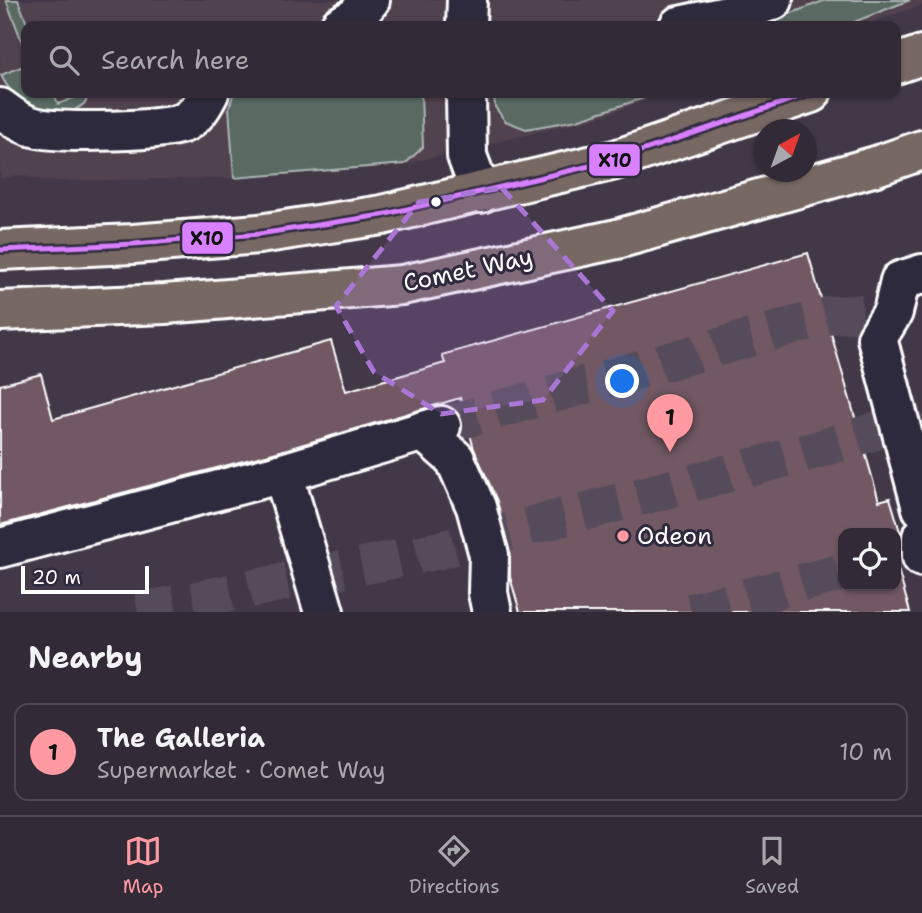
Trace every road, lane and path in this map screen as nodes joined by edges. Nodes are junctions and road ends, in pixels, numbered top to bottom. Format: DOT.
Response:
graph roads {
  1 [pos="370,0"];
  2 [pos="467,0"];
  3 [pos="774,0"];
  4 [pos="349,21"];
  5 [pos="466,21"];
  6 [pos="703,21"];
  7 [pos="922,55"];
  8 [pos="901,62"];
  9 [pos="206,98"];
  10 [pos="466,98"];
  11 [pos="796,98"];
  12 [pos="0,108"];
  13 [pos="922,150"];
  14 [pos="481,192"];
  15 [pos="0,250"];
  16 [pos="922,275"];
  17 [pos="907,311"];
  18 [pos="0,312"];
  19 [pos="922,403"];
  20 [pos="283,473"];
  21 [pos="922,508"];
  22 [pos="922,537"];
  23 [pos="0,548"];
  24 [pos="922,557"];
  25 [pos="324,612"];
  26 [pos="492,612"];
  1 -- 4 [label="street"];
  2 -- 5 [label="street"];
  3 -- 6 [label="street"];
  7 -- 8 [label="main road"];
  9 -- 12 [label="street"];
  10 -- 14 [label="street"];
  11 -- 14 [label="main road"];
  13 -- 18 [label="main road, Comet Way"];
  14 -- 15 [label="main road"];
  16 -- 17 [label="street"];
  17 -- 19 [label="street"];
  17 -- 21 [label="street"];
  20 -- 23 [label="street"];
  20 -- 25 [label="street"];
  20 -- 26 [label="street"];
  22 -- 24 [label="street"];
}
